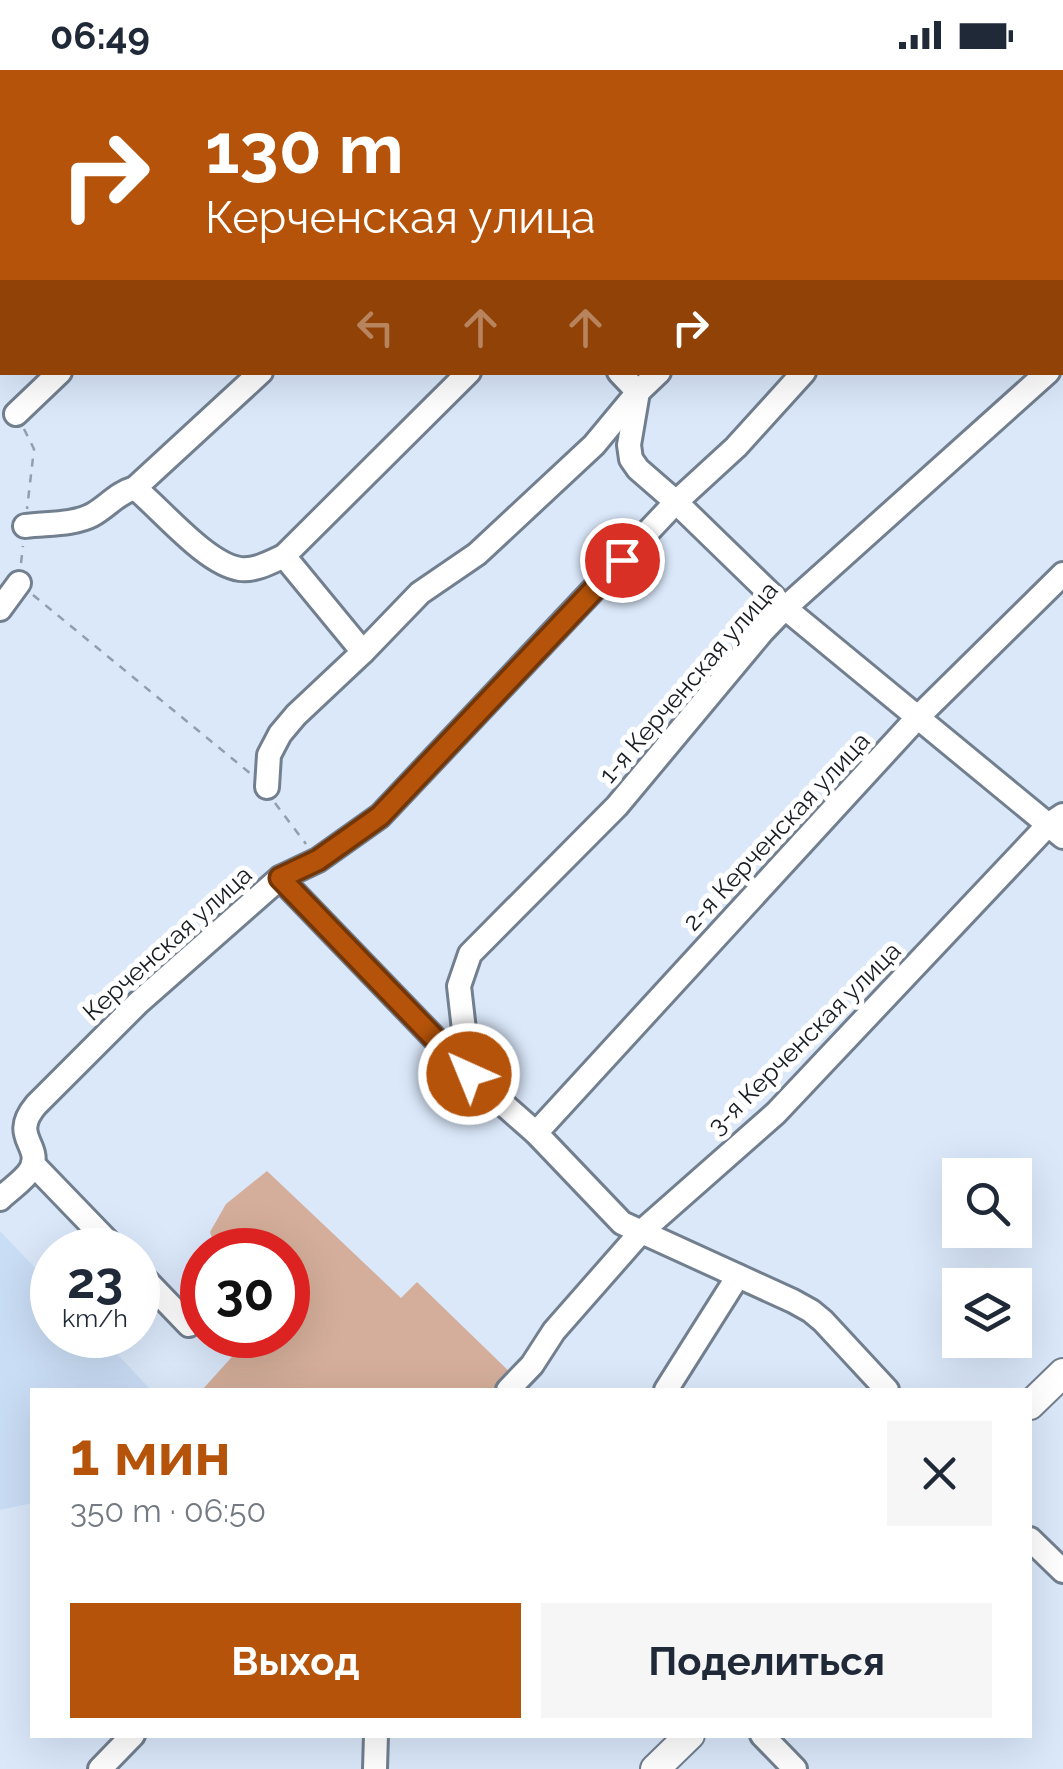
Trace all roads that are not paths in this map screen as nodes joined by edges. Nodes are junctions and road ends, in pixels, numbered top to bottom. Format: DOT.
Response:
graph roads {
  1 [pos="57,375"];
  2 [pos="258,375"];
  3 [pos="466,375"];
  4 [pos="622,375"];
  5 [pos="656,375"];
  6 [pos="801,375"];
  7 [pos="1046,375"];
  8 [pos="638,392"];
  9 [pos="16,414"];
  10 [pos="134,488"];
  11 [pos="676,502"];
  12 [pos="24,526"];
  13 [pos="284,556"];
  14 [pos="1063,574"];
  15 [pos="19,583"];
  16 [pos="786,608"];
  17 [pos="0,609"];
  18 [pos="363,652"];
  19 [pos="917,718"];
  20 [pos="266,787"];
  21 [pos="1058,826"];
  22 [pos="280,878"];
  23 [pos="469,1074"];
  24 [pos="536,1133"];
  25 [pos="33,1164"];
  26 [pos="0,1199"];
  27 [pos="95,1228"];
  28 [pos="641,1232"];
  29 [pos="738,1276"];
  30 [pos="160,1295"];
  31 [pos="180,1316"];
  32 [pos="1063,1373"];
  33 [pos="510,1388"];
  34 [pos="667,1388"];
  35 [pos="885,1388"];
  36 [pos="1032,1403"];
  37 [pos="1032,1542"];
  38 [pos="1063,1571"];
  39 [pos="130,1738"];
  40 [pos="376,1738"];
  41 [pos="687,1738"];
  42 [pos="765,1738"];
  43 [pos="100,1769"];
  44 [pos="374,1769"];
  45 [pos="655,1769"];
  46 [pos="795,1769"];
  1 -- 9 [label="street"];
  2 -- 10 [label="street"];
  3 -- 13 [label="street"];
  4 -- 8 [label="street"];
  5 -- 8 [label="street"];
  6 -- 11 [label="street, Керченская улица"];
  7 -- 16 [label="street, 1-я Керченская улица"];
  8 -- 11 [label="street"];
  8 -- 18 [label="street"];
  10 -- 12 [label="street"];
  10 -- 13 [label="street"];
  11 -- 16 [label="street"];
  11 -- 22 [label="street, Керченская улица"];
  13 -- 18 [label="street"];
  14 -- 19 [label="street, 2-я Керченская улица"];
  15 -- 17 [label="street"];
  16 -- 19 [label="street"];
  16 -- 23 [label="street, 1-я Керченская улица"];
  18 -- 20 [label="street"];
  19 -- 21 [label="street"];
  19 -- 24 [label="street, 2-я Керченская улица"];
  21 -- 28 [label="street, 3-я Керченская улица"];
  22 -- 23 [label="street"];
  22 -- 25 [label="street, Керченская улица"];
  23 -- 24 [label="street"];
  24 -- 28 [label="street"];
  25 -- 26 [label="street"];
  25 -- 27 [label="street"];
  28 -- 29 [label="street"];
  28 -- 33 [label="street, 3-я Керченская улица"];
  29 -- 34 [label="street"];
  29 -- 35 [label="street"];
  30 -- 31 [label="street"];
  32 -- 36 [label="main road"];
  37 -- 38 [label="street"];
  39 -- 43 [label="street"];
  40 -- 44 [label="street"];
  41 -- 45 [label="main road"];
  42 -- 46 [label="street"];
}
